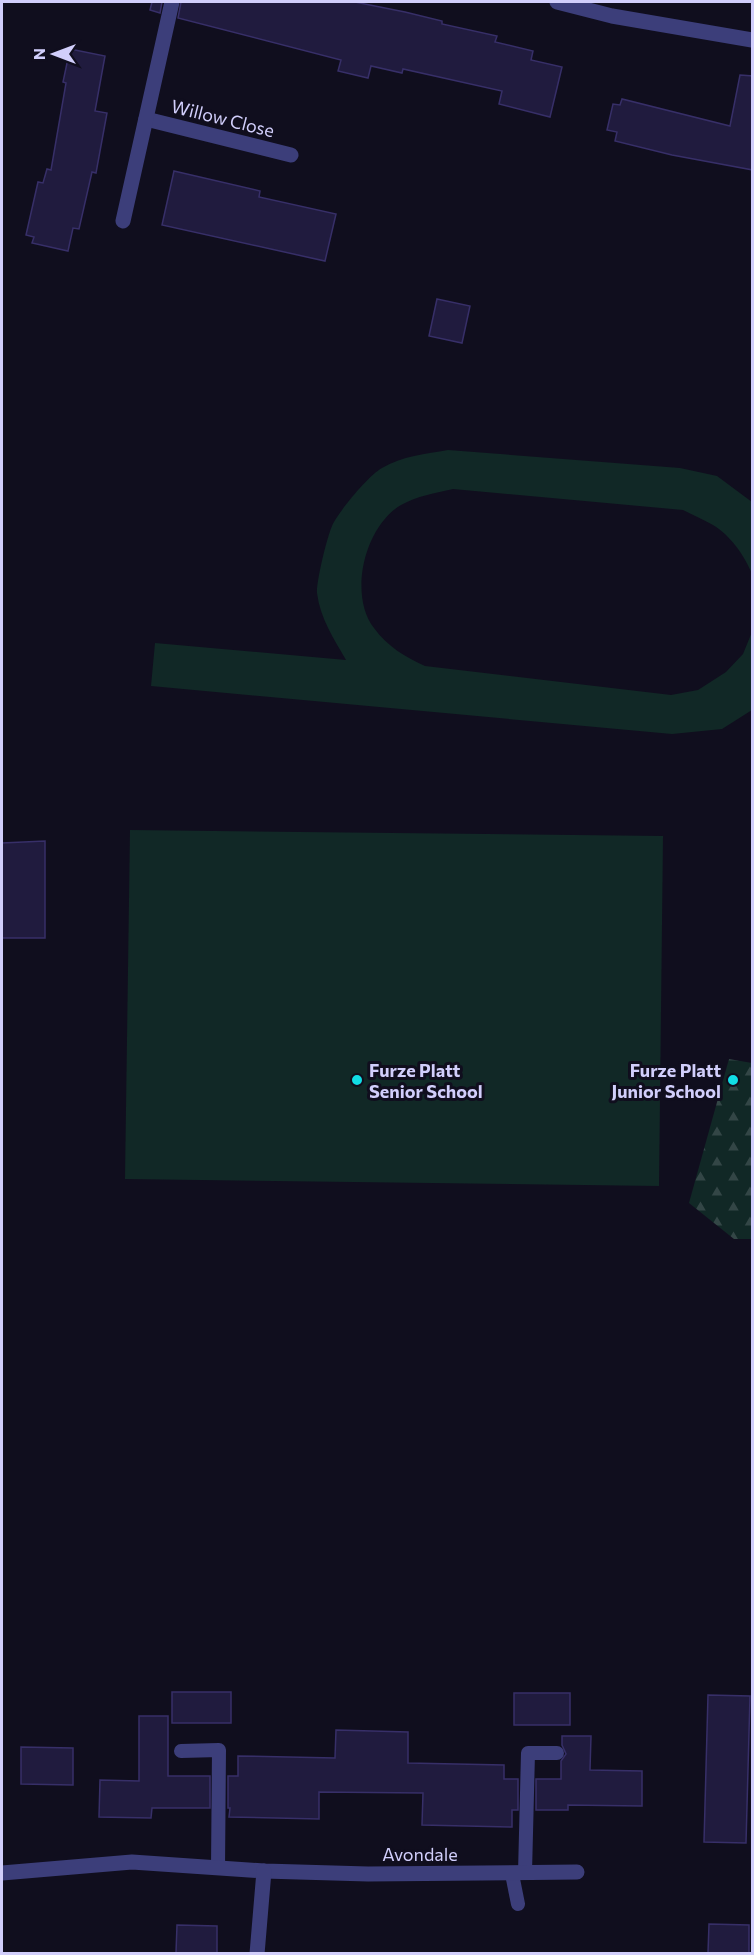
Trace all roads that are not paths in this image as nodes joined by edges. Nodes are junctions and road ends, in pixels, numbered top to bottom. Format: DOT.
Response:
graph roads {
  1 [pos="172,2"];
  2 [pos="557,2"];
  3 [pos="753,40"];
  4 [pos="146,119"];
  5 [pos="291,155"];
  6 [pos="123,221"];
  7 [pos="181,1751"];
  8 [pos="557,1753"];
  9 [pos="218,1868"];
  10 [pos="264,1871"];
  11 [pos="577,1872"];
  12 [pos="2,1873"];
  13 [pos="519,1873"];
  14 [pos="518,1904"];
  15 [pos="257,1953"];
  1 -- 4 [label="street, Willow Close"];
  2 -- 3 [label="street"];
  4 -- 5 [label="street, Willow Close"];
  4 -- 6 [label="street, Willow Close"];
  7 -- 9 [label="lane"];
  8 -- 13 [label="lane"];
  9 -- 10 [label="street, Avondale"];
  9 -- 12 [label="street, Avondale"];
  10 -- 13 [label="street, Avondale"];
  10 -- 15 [label="street"];
  11 -- 13 [label="street, Avondale"];
  13 -- 14 [label="lane"];
}
